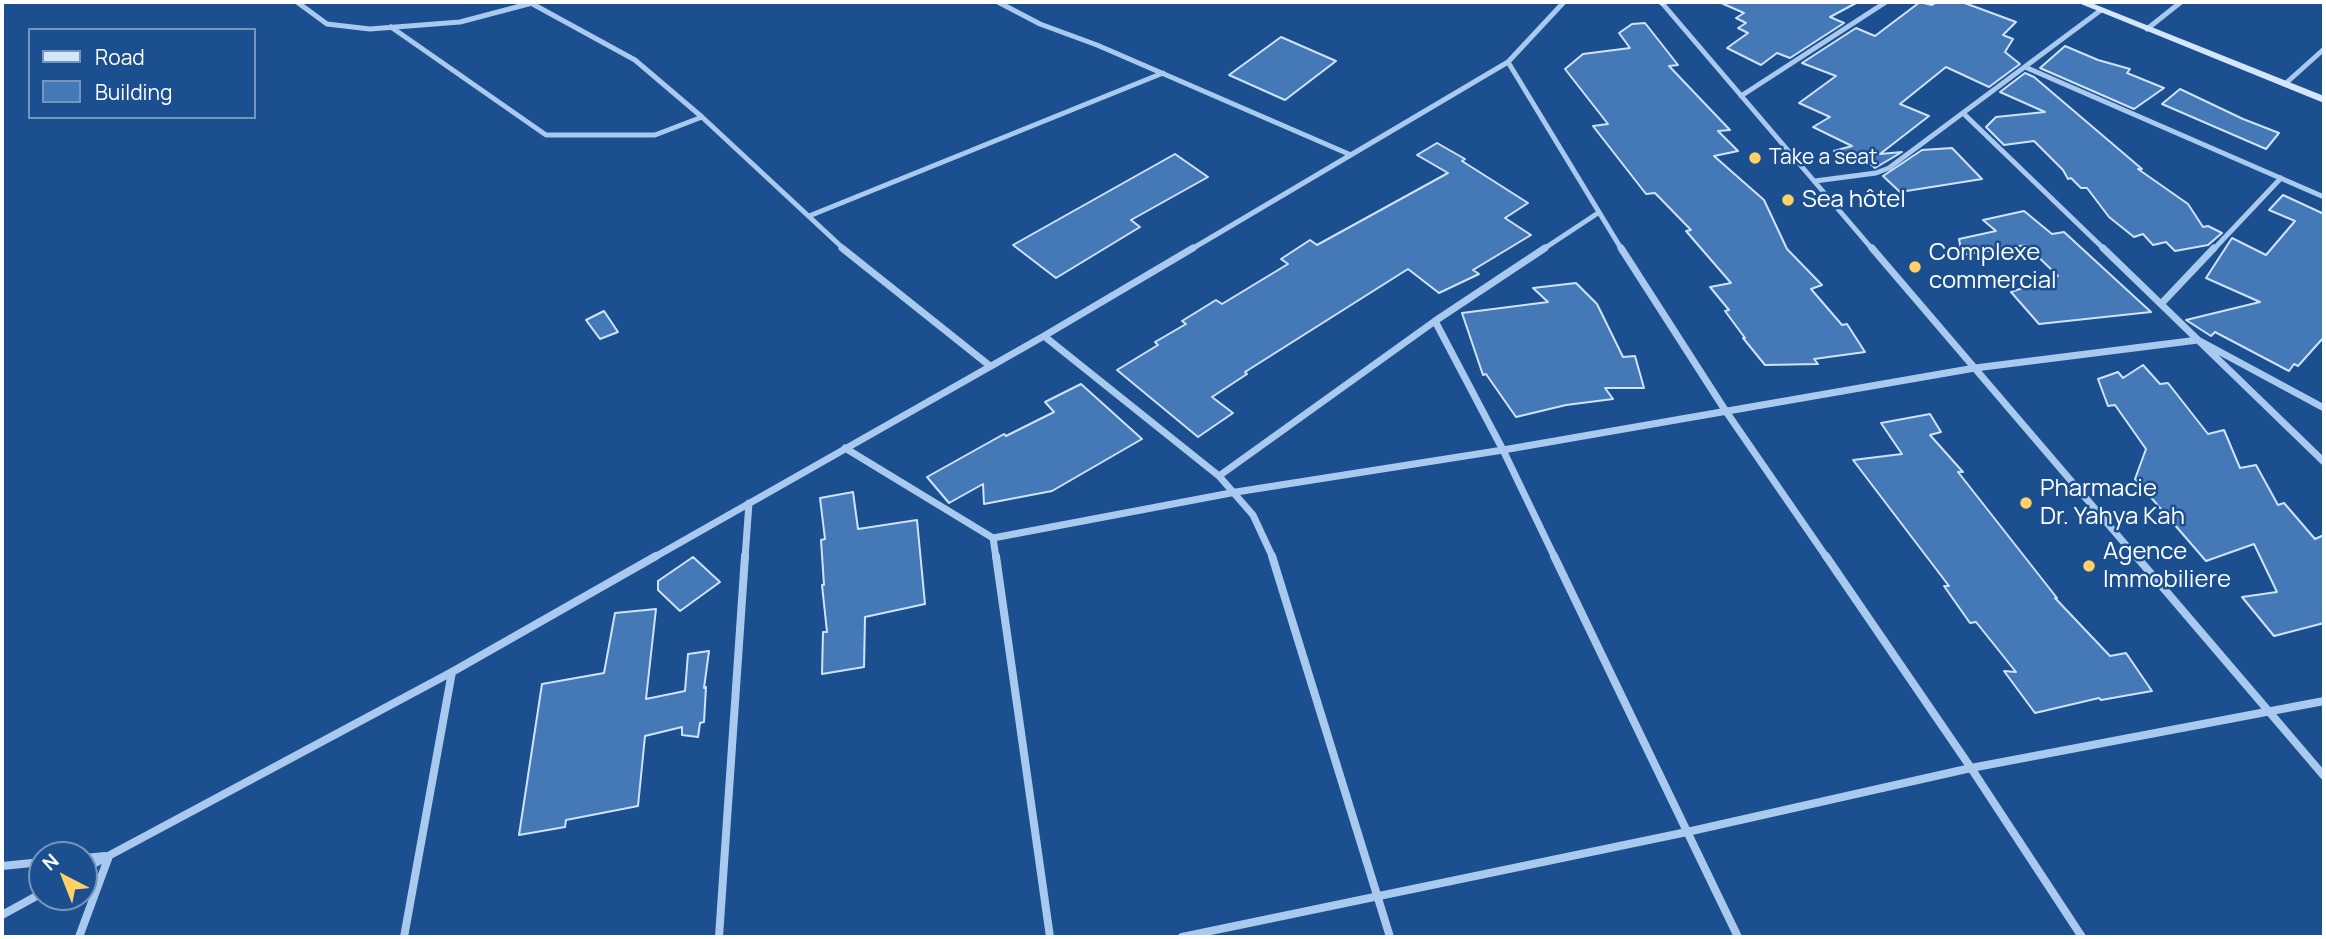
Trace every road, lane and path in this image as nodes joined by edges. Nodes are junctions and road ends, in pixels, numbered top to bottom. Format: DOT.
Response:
graph roads {
  1 [pos="297,2"];
  2 [pos="998,2"];
  3 [pos="1564,2"];
  4 [pos="1662,2"];
  5 [pos="1886,2"];
  6 [pos="2081,2"];
  7 [pos="2181,2"];
  8 [pos="530,3"];
  9 [pos="2101,10"];
  10 [pos="391,27"];
  11 [pos="2147,29"];
  12 [pos="2324,49"];
  13 [pos="1508,62"];
  14 [pos="2025,67"];
  15 [pos="1163,73"];
  16 [pos="2285,84"];
  17 [pos="1741,96"];
  18 [pos="2324,100"];
  19 [pos="1964,113"];
  20 [pos="702,117"];
  21 [pos="1351,155"];
  22 [pos="2281,178"];
  23 [pos="1815,181"];
  24 [pos="2324,197"];
  25 [pos="1598,213"];
  26 [pos="809,216"];
  27 [pos="2161,304"];
  28 [pos="1435,321"];
  29 [pos="1044,336"];
  30 [pos="2198,340"];
  31 [pos="990,366"];
  32 [pos="1975,368"];
  33 [pos="2324,408"];
  34 [pos="1725,410"];
  35 [pos="845,448"];
  36 [pos="1503,450"];
  37 [pos="2324,462"];
  38 [pos="1219,476"];
  39 [pos="1236,492"];
  40 [pos="749,503"];
  41 [pos="993,538"];
  42 [pos="452,672"];
  43 [pos="2324,701"];
  44 [pos="2270,712"];
  45 [pos="1971,768"];
  46 [pos="2324,776"];
  47 [pos="1687,832"];
  48 [pos="109,855"];
  49 [pos="98,856"];
  50 [pos="98,861"];
  51 [pos="28,863"];
  52 [pos="2,866"];
  53 [pos="1377,897"];
  54 [pos="28,901"];
  55 [pos="2,915"];
  56 [pos="79,937"];
  57 [pos="404,937"];
  58 [pos="719,937"];
  59 [pos="1050,937"];
  60 [pos="1182,937"];
  61 [pos="1390,937"];
  62 [pos="1738,937"];
  63 [pos="2082,937"];
  1 -- 10 [label="street"];
  2 -- 15 [label="street"];
  3 -- 13 [label="street"];
  4 -- 17 [label="street"];
  5 -- 17 [label="street"];
  6 -- 9 [label="street"];
  7 -- 11 [label="street"];
  8 -- 10 [label="street"];
  8 -- 20 [label="street"];
  9 -- 11 [label="street"];
  9 -- 14 [label="street"];
  10 -- 20 [label="street"];
  11 -- 16 [label="street"];
  12 -- 16 [label="street"];
  13 -- 21 [label="street"];
  13 -- 25 [label="street"];
  14 -- 19 [label="street"];
  14 -- 22 [label="street"];
  15 -- 21 [label="street"];
  15 -- 26 [label="street"];
  16 -- 18 [label="street"];
  17 -- 23 [label="street"];
  19 -- 23 [label="street"];
  19 -- 27 [label="street"];
  20 -- 26 [label="street"];
  21 -- 29 [label="street"];
  22 -- 24 [label="street"];
  22 -- 27 [label="street"];
  23 -- 32 [label="street"];
  25 -- 28 [label="street"];
  25 -- 34 [label="street"];
  26 -- 31 [label="street"];
  27 -- 30 [label="street"];
  28 -- 36 [label="street"];
  28 -- 38 [label="street"];
  29 -- 31 [label="street"];
  29 -- 38 [label="street"];
  30 -- 32 [label="street"];
  30 -- 33 [label="street"];
  30 -- 37 [label="street"];
  31 -- 35 [label="street"];
  32 -- 34 [label="street"];
  32 -- 44 [label="street"];
  34 -- 36 [label="street"];
  34 -- 45 [label="street"];
  35 -- 40 [label="street"];
  35 -- 41 [label="street"];
  36 -- 39 [label="street"];
  36 -- 47 [label="street"];
  38 -- 39 [label="street"];
  39 -- 41 [label="street"];
  39 -- 53 [label="street"];
  40 -- 42 [label="street"];
  40 -- 58 [label="street"];
  41 -- 59 [label="street"];
  42 -- 48 [label="street"];
  42 -- 57 [label="street"];
  43 -- 44 [label="street"];
  44 -- 45 [label="street"];
  44 -- 46 [label="street"];
  45 -- 47 [label="street"];
  45 -- 63 [label="street"];
  47 -- 53 [label="street"];
  47 -- 62 [label="street"];
  48 -- 49 [label="street"];
  48 -- 50 [label="street"];
  48 -- 56 [label="street"];
  51 -- 52 [label="street"];
  53 -- 60 [label="street"];
  53 -- 61 [label="street"];
  54 -- 55 [label="street"];
}
